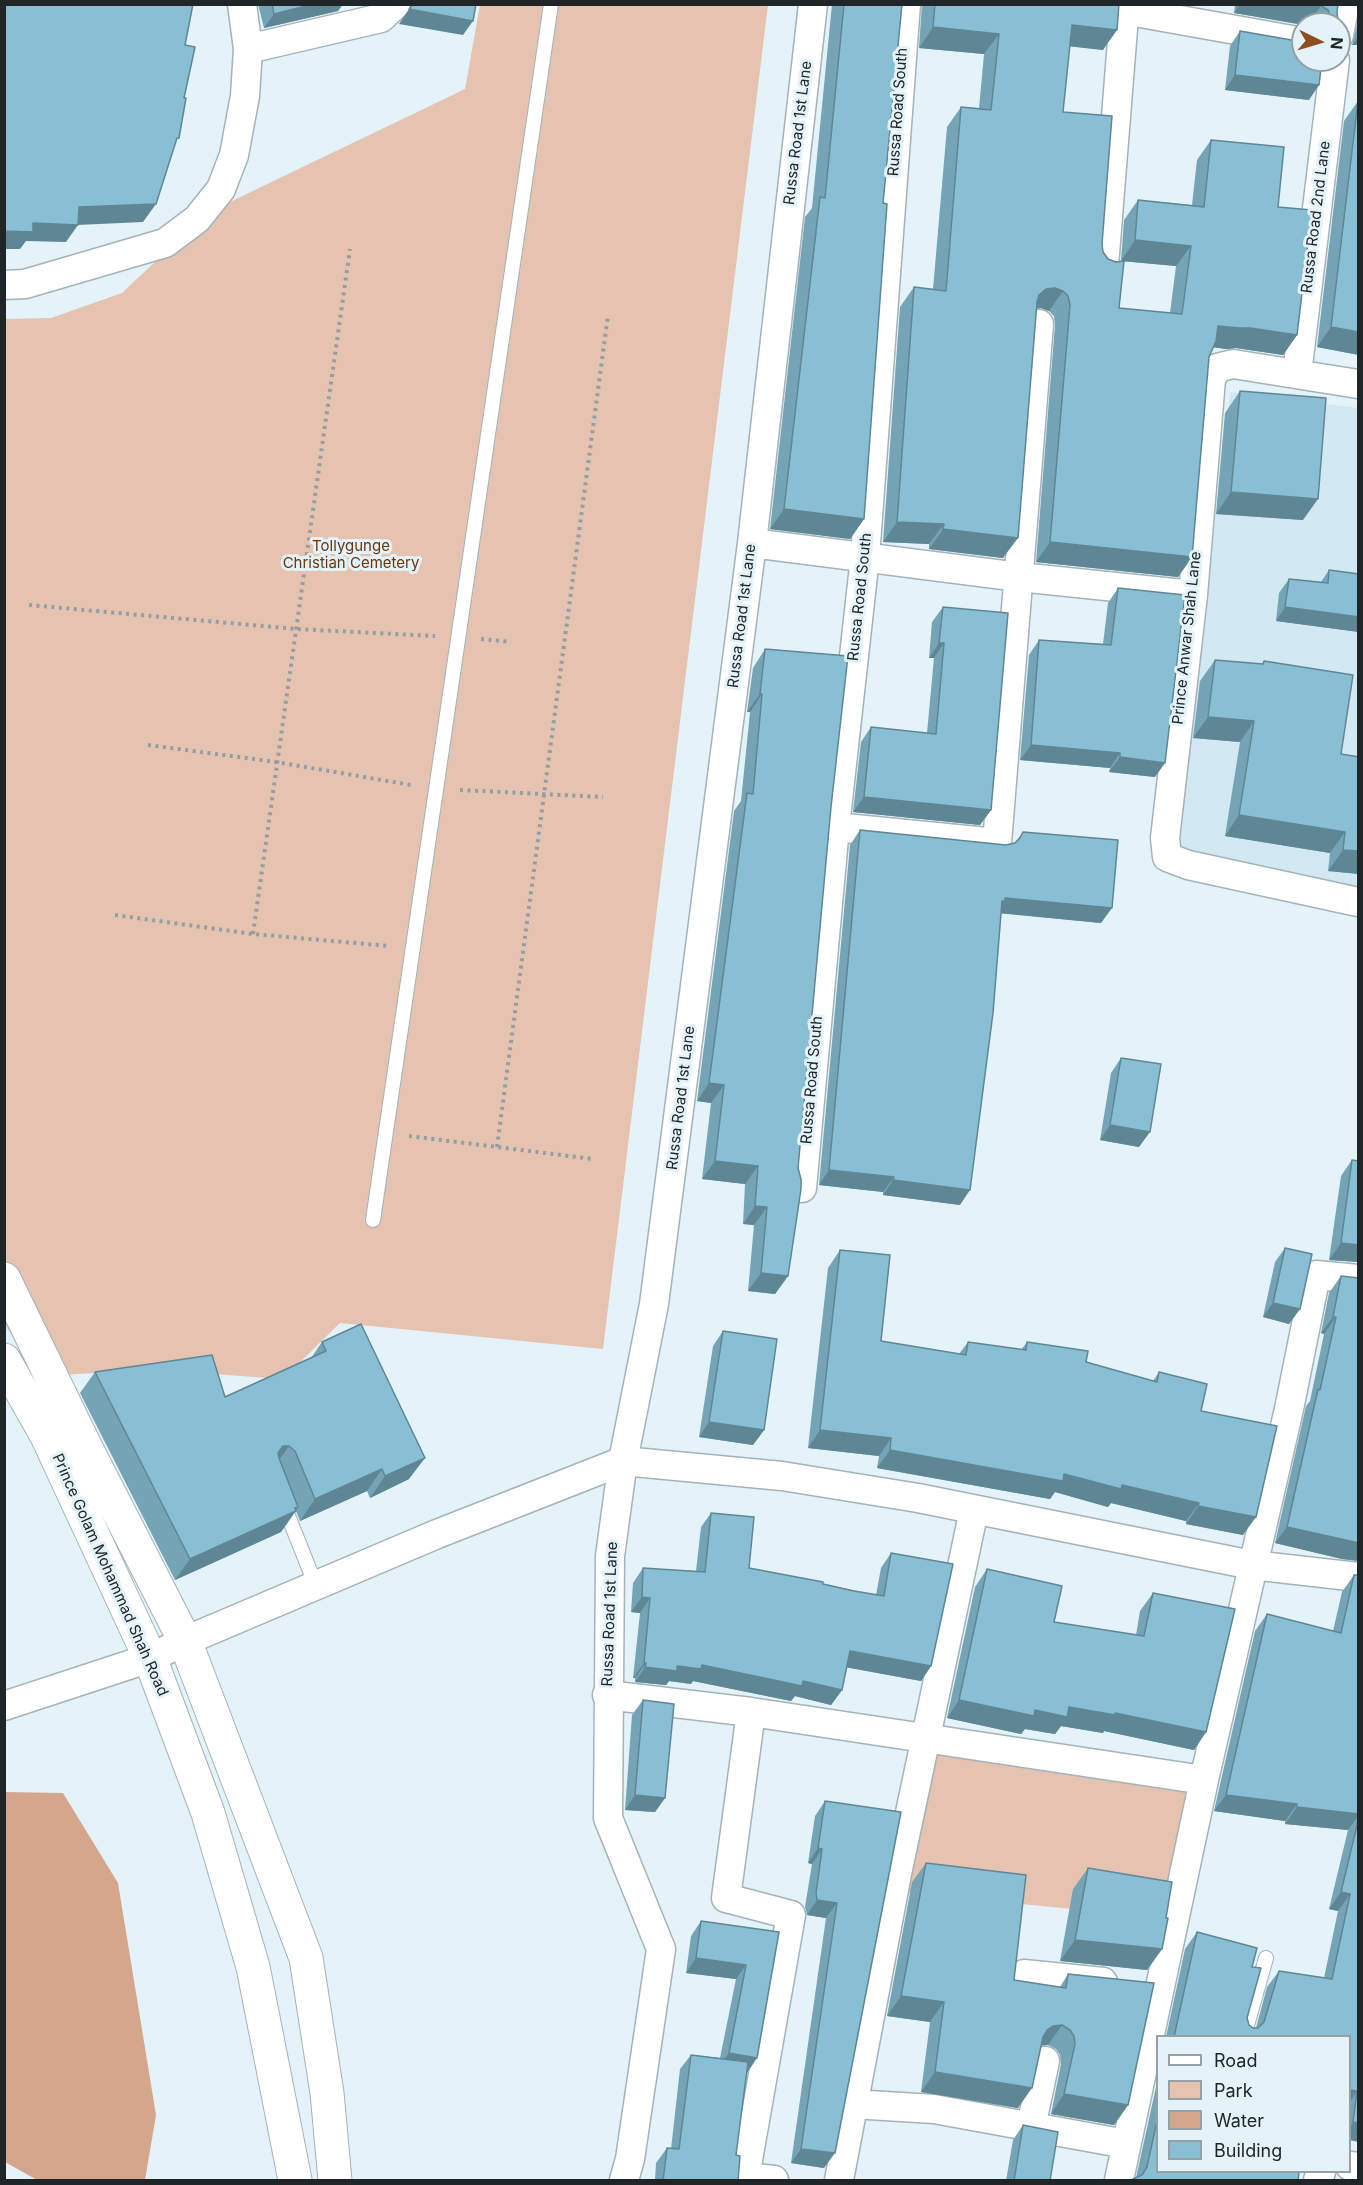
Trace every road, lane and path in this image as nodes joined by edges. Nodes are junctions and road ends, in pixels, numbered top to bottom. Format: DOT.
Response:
graph roads {
  1 [pos="242,4"];
  2 [pos="396,4"];
  3 [pos="551,4"];
  4 [pos="813,4"];
  5 [pos="906,4"];
  6 [pos="1124,7"];
  7 [pos="1291,40"];
  8 [pos="248,50"];
  9 [pos="1334,72"];
  10 [pos="350,249"];
  11 [pos="1104,266"];
  12 [pos="4,285"];
  13 [pos="608,315"];
  14 [pos="1039,324"];
  15 [pos="1297,375"];
  16 [pos="1359,384"];
  17 [pos="752,543"];
  18 [pos="865,557"];
  19 [pos="1019,577"];
  20 [pos="1193,595"];
  21 [pos="29,605"];
  22 [pos="296,629"];
  23 [pos="459,638"];
  24 [pos="511,642"];
  25 [pos="148,745"];
  26 [pos="276,762"];
  27 [pos="437,790"];
  28 [pos="546,793"];
  29 [pos="603,796"];
  30 [pos="835,827"];
  31 [pos="1359,902"];
  32 [pos="115,915"];
  33 [pos="253,934"];
  34 [pos="413,948"];
  35 [pos="386,1133"];
  36 [pos="497,1147"];
  37 [pos="592,1160"];
  38 [pos="802,1188"];
  39 [pos="373,1220"];
  40 [pos="4,1279"];
  41 [pos="1359,1279"];
  42 [pos="4,1360"];
  43 [pos="622,1461"];
  44 [pos="276,1486"];
  45 [pos="974,1510"];
  46 [pos="1252,1565"];
  47 [pos="1359,1577"];
  48 [pos="316,1586"];
  49 [pos="185,1641"];
  50 [pos="150,1658"];
  51 [pos="607,1695"];
  52 [pos="4,1706"];
  53 [pos="751,1712"];
  54 [pos="924,1738"];
  55 [pos="1203,1780"];
  56 [pos="1266,1958"];
  57 [pos="1024,1974"];
  58 [pos="1140,1986"];
  59 [pos="1245,2035"];
  60 [pos="1045,2061"];
  61 [pos="852,2104"];
  62 [pos="1031,2127"];
  63 [pos="1126,2144"];
  64 [pos="295,2181"];
  65 [pos="335,2181"];
  66 [pos="624,2181"];
  67 [pos="774,2181"];
  68 [pos="839,2181"];
  69 [pos="1119,2181"];
  1 -- 8 [label="street"];
  2 -- 8 [label="street"];
  3 -- 23 [label="lane"];
  4 -- 17 [label="street, Russa Road 1st Lane"];
  5 -- 18 [label="street, Russa Road South"];
  6 -- 7 [label="street"];
  6 -- 11 [label="street"];
  8 -- 12 [label="street"];
  9 -- 15 [label="street, Russa Road 2nd Lane"];
  10 -- 22 [label="path"];
  13 -- 28 [label="path"];
  14 -- 19 [label="street"];
  15 -- 16 [label="street, Prince Anwar Shah Lane"];
  15 -- 20 [label="street, Prince Anwar Shah Lane"];
  17 -- 18 [label="street"];
  17 -- 43 [label="street, Russa Road 1st Lane"];
  18 -- 19 [label="street"];
  18 -- 30 [label="street, Russa Road South"];
  19 -- 20 [label="street"];
  19 -- 30 [label="street"];
  20 -- 31 [label="street, Prince Anwar Shah Lane"];
  21 -- 22 [label="path"];
  22 -- 23 [label="path"];
  22 -- 26 [label="path"];
  23 -- 24 [label="path"];
  23 -- 27 [label="lane"];
  25 -- 26 [label="path"];
  26 -- 27 [label="path"];
  26 -- 33 [label="path"];
  27 -- 28 [label="path"];
  27 -- 34 [label="lane"];
  28 -- 29 [label="path"];
  28 -- 36 [label="path"];
  30 -- 38 [label="street, Russa Road South"];
  32 -- 33 [label="path"];
  33 -- 34 [label="path"];
  34 -- 35 [label="lane"];
  35 -- 36 [label="path"];
  35 -- 39 [label="lane"];
  36 -- 37 [label="path"];
  40 -- 49 [label="street"];
  41 -- 46 [label="street"];
  42 -- 50 [label="street, Prince Golam Mohammad Shah Road"];
  43 -- 45 [label="street"];
  43 -- 48 [label="street"];
  43 -- 51 [label="street, Russa Road 1st Lane"];
  44 -- 48 [label="lane"];
  45 -- 46 [label="street"];
  45 -- 54 [label="street"];
  46 -- 47 [label="street"];
  46 -- 55 [label="street"];
  48 -- 49 [label="street"];
  49 -- 50 [label="street"];
  49 -- 65 [label="street"];
  50 -- 52 [label="street"];
  50 -- 64 [label="street, Prince Golam Mohammad Shah Road"];
  51 -- 53 [label="street"];
  51 -- 66 [label="street, Russa Road 1st Lane"];
  53 -- 54 [label="street"];
  53 -- 67 [label="street"];
  54 -- 55 [label="street"];
  54 -- 61 [label="street"];
  55 -- 58 [label="street"];
  56 -- 59 [label="lane"];
  57 -- 58 [label="street"];
  58 -- 63 [label="street"];
  60 -- 62 [label="street"];
  61 -- 62 [label="street"];
  61 -- 68 [label="street"];
  62 -- 63 [label="street"];
  63 -- 69 [label="street"];
}
